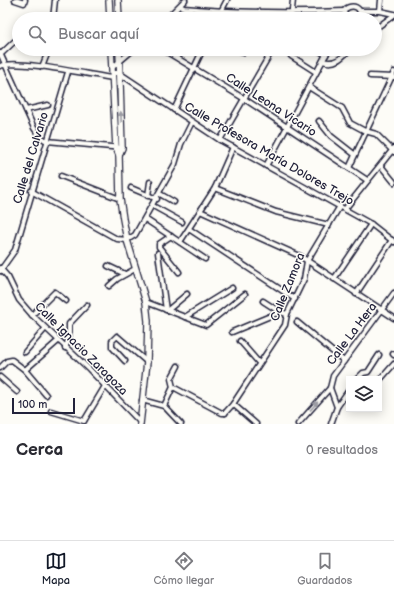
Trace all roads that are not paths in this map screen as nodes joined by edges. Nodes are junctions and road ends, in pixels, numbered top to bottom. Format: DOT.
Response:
graph roads {
  1 [pos="15,0"];
  2 [pos="25,0"];
  3 [pos="55,0"];
  4 [pos="109,0"];
  5 [pos="118,0"];
  6 [pos="186,0"];
  7 [pos="227,0"];
  8 [pos="293,0"];
  9 [pos="382,0"];
  10 [pos="351,2"];
  11 [pos="180,6"];
  12 [pos="344,11"];
  13 [pos="360,11"];
  14 [pos="380,11"];
  15 [pos="54,12"];
  16 [pos="110,12"];
  17 [pos="119,12"];
  18 [pos="174,12"];
  19 [pos="221,12"];
  20 [pos="292,12"];
  21 [pos="318,12"];
  22 [pos="394,15"];
  23 [pos="382,24"];
  24 [pos="12,43"];
  25 [pos="0,54"];
  26 [pos="46,56"];
  27 [pos="112,56"];
  28 [pos="119,56"];
  29 [pos="126,56"];
  30 [pos="173,56"];
  31 [pos="200,56"];
  32 [pos="269,56"];
  33 [pos="291,56"];
  34 [pos="326,56"];
  35 [pos="342,56"];
  36 [pos="323,61"];
  37 [pos="119,63"];
  38 [pos="5,64"];
  39 [pos="0,66"];
  40 [pos="42,67"];
  41 [pos="194,69"];
  42 [pos="68,72"];
  43 [pos="316,72"];
  44 [pos="115,73"];
  45 [pos="393,75"];
  46 [pos="370,76"];
  47 [pos="309,87"];
  48 [pos="243,98"];
  49 [pos="48,105"];
  50 [pos="26,110"];
  51 [pos="174,110"];
  52 [pos="319,121"];
  53 [pos="192,122"];
  54 [pos="286,126"];
  55 [pos="365,131"];
  56 [pos="220,140"];
  57 [pos="47,141"];
  58 [pos="233,147"];
  59 [pos="119,148"];
  60 [pos="393,150"];
  61 [pos="354,154"];
  62 [pos="266,166"];
  63 [pos="381,166"];
  64 [pos="349,168"];
  65 [pos="62,176"];
  66 [pos="367,180"];
  67 [pos="150,182"];
  68 [pos="394,182"];
  69 [pos="131,188"];
  70 [pos="215,188"];
  71 [pos="31,191"];
  72 [pos="160,194"];
  73 [pos="148,196"];
  74 [pos="120,199"];
  75 [pos="157,199"];
  76 [pos="174,202"];
  77 [pos="153,206"];
  78 [pos="340,206"];
  79 [pos="345,209"];
  80 [pos="200,211"];
  81 [pos="145,219"];
  82 [pos="182,222"];
  83 [pos="371,224"];
  84 [pos="329,225"];
  85 [pos="189,229"];
  86 [pos="171,236"];
  87 [pos="126,240"];
  88 [pos="393,241"];
  89 [pos="180,242"];
  90 [pos="158,253"];
  91 [pos="205,259"];
  92 [pos="307,261"];
  93 [pos="108,266"];
  94 [pos="1,269"];
  95 [pos="135,269"];
  96 [pos="179,272"];
  97 [pos="125,274"];
  98 [pos="334,279"];
  99 [pos="109,286"];
  100 [pos="232,288"];
  101 [pos="394,293"];
  102 [pos="187,294"];
  103 [pos="245,294"];
  104 [pos="356,294"];
  105 [pos="295,299"];
  106 [pos="66,301"];
  107 [pos="263,301"];
  108 [pos="146,302"];
  109 [pos="87,305"];
  110 [pos="167,310"];
  111 [pos="382,310"];
  112 [pos="280,312"];
  113 [pos="287,314"];
  114 [pos="32,316"];
  115 [pos="185,317"];
  116 [pos="394,318"];
  117 [pos="298,322"];
  118 [pos="45,329"];
  119 [pos="232,332"];
  120 [pos="58,341"];
  121 [pos="240,341"];
  122 [pos="65,348"];
  123 [pos="25,352"];
  124 [pos="379,355"];
  125 [pos="125,361"];
  126 [pos="344,361"];
  127 [pos="148,362"];
  128 [pos="259,363"];
  129 [pos="394,364"];
  130 [pos="178,366"];
  131 [pos="0,367"];
  132 [pos="25,370"];
  133 [pos="360,376"];
  134 [pos="0,377"];
  135 [pos="382,378"];
  136 [pos="105,386"];
  137 [pos="173,387"];
  138 [pos="330,388"];
  139 [pos="18,392"];
  140 [pos="346,394"];
  141 [pos="46,395"];
  142 [pos="142,400"];
  143 [pos="233,404"];
  144 [pos="164,406"];
  145 [pos="337,408"];
  146 [pos="51,411"];
  147 [pos="225,413"];
  148 [pos="227,419"];
  149 [pos="85,423"];
  150 [pos="140,423"];
  151 [pos="181,424"];
  152 [pos="256,424"];
  153 [pos="298,424"];
  154 [pos="331,424"];
  1 -- 2 [label="street"];
  3 -- 15 [label="street"];
  4 -- 16 [label="street"];
  5 -- 17 [label="street"];
  6 -- 11 [label="street"];
  7 -- 19 [label="street"];
  8 -- 20 [label="street"];
  9 -- 14 [label="street"];
  10 -- 12 [label="street"];
  10 -- 13 [label="street"];
  11 -- 18 [label="street"];
  11 -- 19 [label="street"];
  12 -- 21 [label="street"];
  13 -- 14 [label="street"];
  14 -- 22 [label="street"];
  22 -- 23 [label="street"];
  24 -- 25 [label="street"];
  25 -- 38 [label="street"];
  26 -- 40 [label="street"];
  27 -- 44 [label="street"];
  28 -- 37 [label="street"];
  29 -- 37 [label="street"];
  30 -- 41 [label="street, Calle Leona Vicario"];
  31 -- 41 [label="street"];
  32 -- 48 [label="street"];
  33 -- 43 [label="street"];
  34 -- 36 [label="street"];
  35 -- 36 [label="street"];
  36 -- 43 [label="street"];
  37 -- 44 [label="street"];
  37 -- 44 [label="street"];
  38 -- 39 [label="street"];
  38 -- 40 [label="street"];
  38 -- 50 [label="street"];
  40 -- 42 [label="street"];
  41 -- 48 [label="street, Calle Leona Vicario"];
  41 -- 51 [label="street"];
  42 -- 44 [label="street"];
  42 -- 57 [label="street, Calle del Calvario"];
  43 -- 47 [label="street"];
  44 -- 51 [label="street, Calle Profesora María Dolores Trejo"];
  44 -- 59 [label="street"];
  45 -- 46 [label="street"];
  45 -- 55 [label="street"];
  47 -- 54 [label="street"];
  47 -- 55 [label="street"];
  48 -- 54 [label="street, Calle Leona Vicario"];
  48 -- 56 [label="street"];
  49 -- 50 [label="street"];
  50 -- 57 [label="street"];
  51 -- 53 [label="street, Calle Profesora María Dolores Trejo"];
  52 -- 61 [label="street"];
  53 -- 56 [label="street, Calle Profesora María Dolores Trejo"];
  53 -- 72 [label="street"];
  54 -- 62 [label="street"];
  54 -- 64 [label="street, Calle Leona Vicario"];
  55 -- 60 [label="street"];
  55 -- 61 [label="street"];
  56 -- 58 [label="street, Calle Profesora María Dolores Trejo"];
  57 -- 59 [label="street"];
  57 -- 71 [label="street, Calle del Calvario"];
  58 -- 62 [label="street, Calle Profesora María Dolores Trejo"];
  58 -- 70 [label="street"];
  59 -- 74 [label="street"];
  60 -- 63 [label="street"];
  61 -- 64 [label="street"];
  62 -- 78 [label="street, Calle Profesora María Dolores Trejo"];
  63 -- 66 [label="street"];
  63 -- 68 [label="street"];
  64 -- 66 [label="street, Calle Leona Vicario"];
  65 -- 74 [label="street"];
  66 -- 79 [label="street"];
  67 -- 73 [label="street"];
  69 -- 73 [label="street"];
  70 -- 80 [label="street"];
  70 -- 84 [label="street"];
  71 -- 87 [label="street"];
  71 -- 94 [label="street, Calle del Calvario"];
  72 -- 75 [label="street"];
  72 -- 76 [label="street"];
  73 -- 75 [label="street"];
  74 -- 87 [label="street"];
  75 -- 77 [label="street"];
  77 -- 81 [label="street"];
  77 -- 82 [label="street"];
  78 -- 79 [label="street, Calle Profesora María Dolores Trejo"];
  78 -- 84 [label="street, Calle Zamora"];
  79 -- 83 [label="street, Calle Profesora María Dolores Trejo"];
  80 -- 85 [label="street"];
  80 -- 92 [label="street"];
  81 -- 86 [label="street"];
  81 -- 87 [label="street"];
  83 -- 88 [label="street, Calle Profesora María Dolores Trejo"];
  83 -- 98 [label="street"];
  84 -- 92 [label="street, Calle Zamora"];
  85 -- 89 [label="street"];
  85 -- 105 [label="street"];
  86 -- 89 [label="street"];
  86 -- 96 [label="street"];
  87 -- 95 [label="street"];
  88 -- 104 [label="street"];
  89 -- 91 [label="street"];
  90 -- 110 [label="street"];
  92 -- 98 [label="street"];
  92 -- 105 [label="street, Calle Zamora"];
  93 -- 97 [label="street"];
  94 -- 114 [label="street, Calle Ignacio Zaragoza"];
  95 -- 97 [label="street"];
  95 -- 108 [label="street"];
  97 -- 99 [label="street"];
  98 -- 104 [label="street"];
  100 -- 115 [label="street"];
  101 -- 111 [label="street, Calle La Hera"];
  102 -- 110 [label="street"];
  103 -- 115 [label="street"];
  104 -- 111 [label="street"];
  105 -- 113 [label="street, Calle Zamora"];
  106 -- 114 [label="street"];
  107 -- 112 [label="street"];
  108 -- 110 [label="street"];
  108 -- 127 [label="street"];
  109 -- 122 [label="street"];
  110 -- 115 [label="street"];
  111 -- 116 [label="street"];
  111 -- 126 [label="street, Calle La Hera"];
  112 -- 113 [label="street"];
  112 -- 119 [label="street"];
  113 -- 128 [label="street, Calle Zamora"];
  114 -- 118 [label="street, Calle Ignacio Zaragoza"];
  117 -- 126 [label="street"];
  118 -- 120 [label="street, Calle Ignacio Zaragoza"];
  118 -- 123 [label="street"];
  120 -- 122 [label="street, Calle Ignacio Zaragoza"];
  120 -- 132 [label="street"];
  121 -- 128 [label="street"];
  122 -- 136 [label="street, Calle Ignacio Zaragoza"];
  124 -- 133 [label="street"];
  125 -- 127 [label="street"];
  126 -- 138 [label="street, Calle La Hera"];
  127 -- 142 [label="street"];
  128 -- 143 [label="street, Calle Zamora"];
  129 -- 135 [label="street"];
  130 -- 137 [label="street"];
  131 -- 132 [label="street"];
  132 -- 141 [label="street"];
  134 -- 139 [label="street"];
  136 -- 149 [label="street"];
  136 -- 150 [label="street, Calle Ignacio Zaragoza"];
  137 -- 144 [label="street"];
  137 -- 147 [label="street"];
  138 -- 145 [label="street"];
  153 -- 138 [label="street, Calle La Hera, one-way"];
  140 -- 145 [label="street"];
  142 -- 144 [label="street"];
  142 -- 150 [label="street"];
  143 -- 147 [label="street, Calle Zamora"];
  143 -- 152 [label="street"];
  144 -- 151 [label="street"];
  145 -- 154 [label="street"];
  146 -- 149 [label="street"];
  147 -- 148 [label="street"];
}
